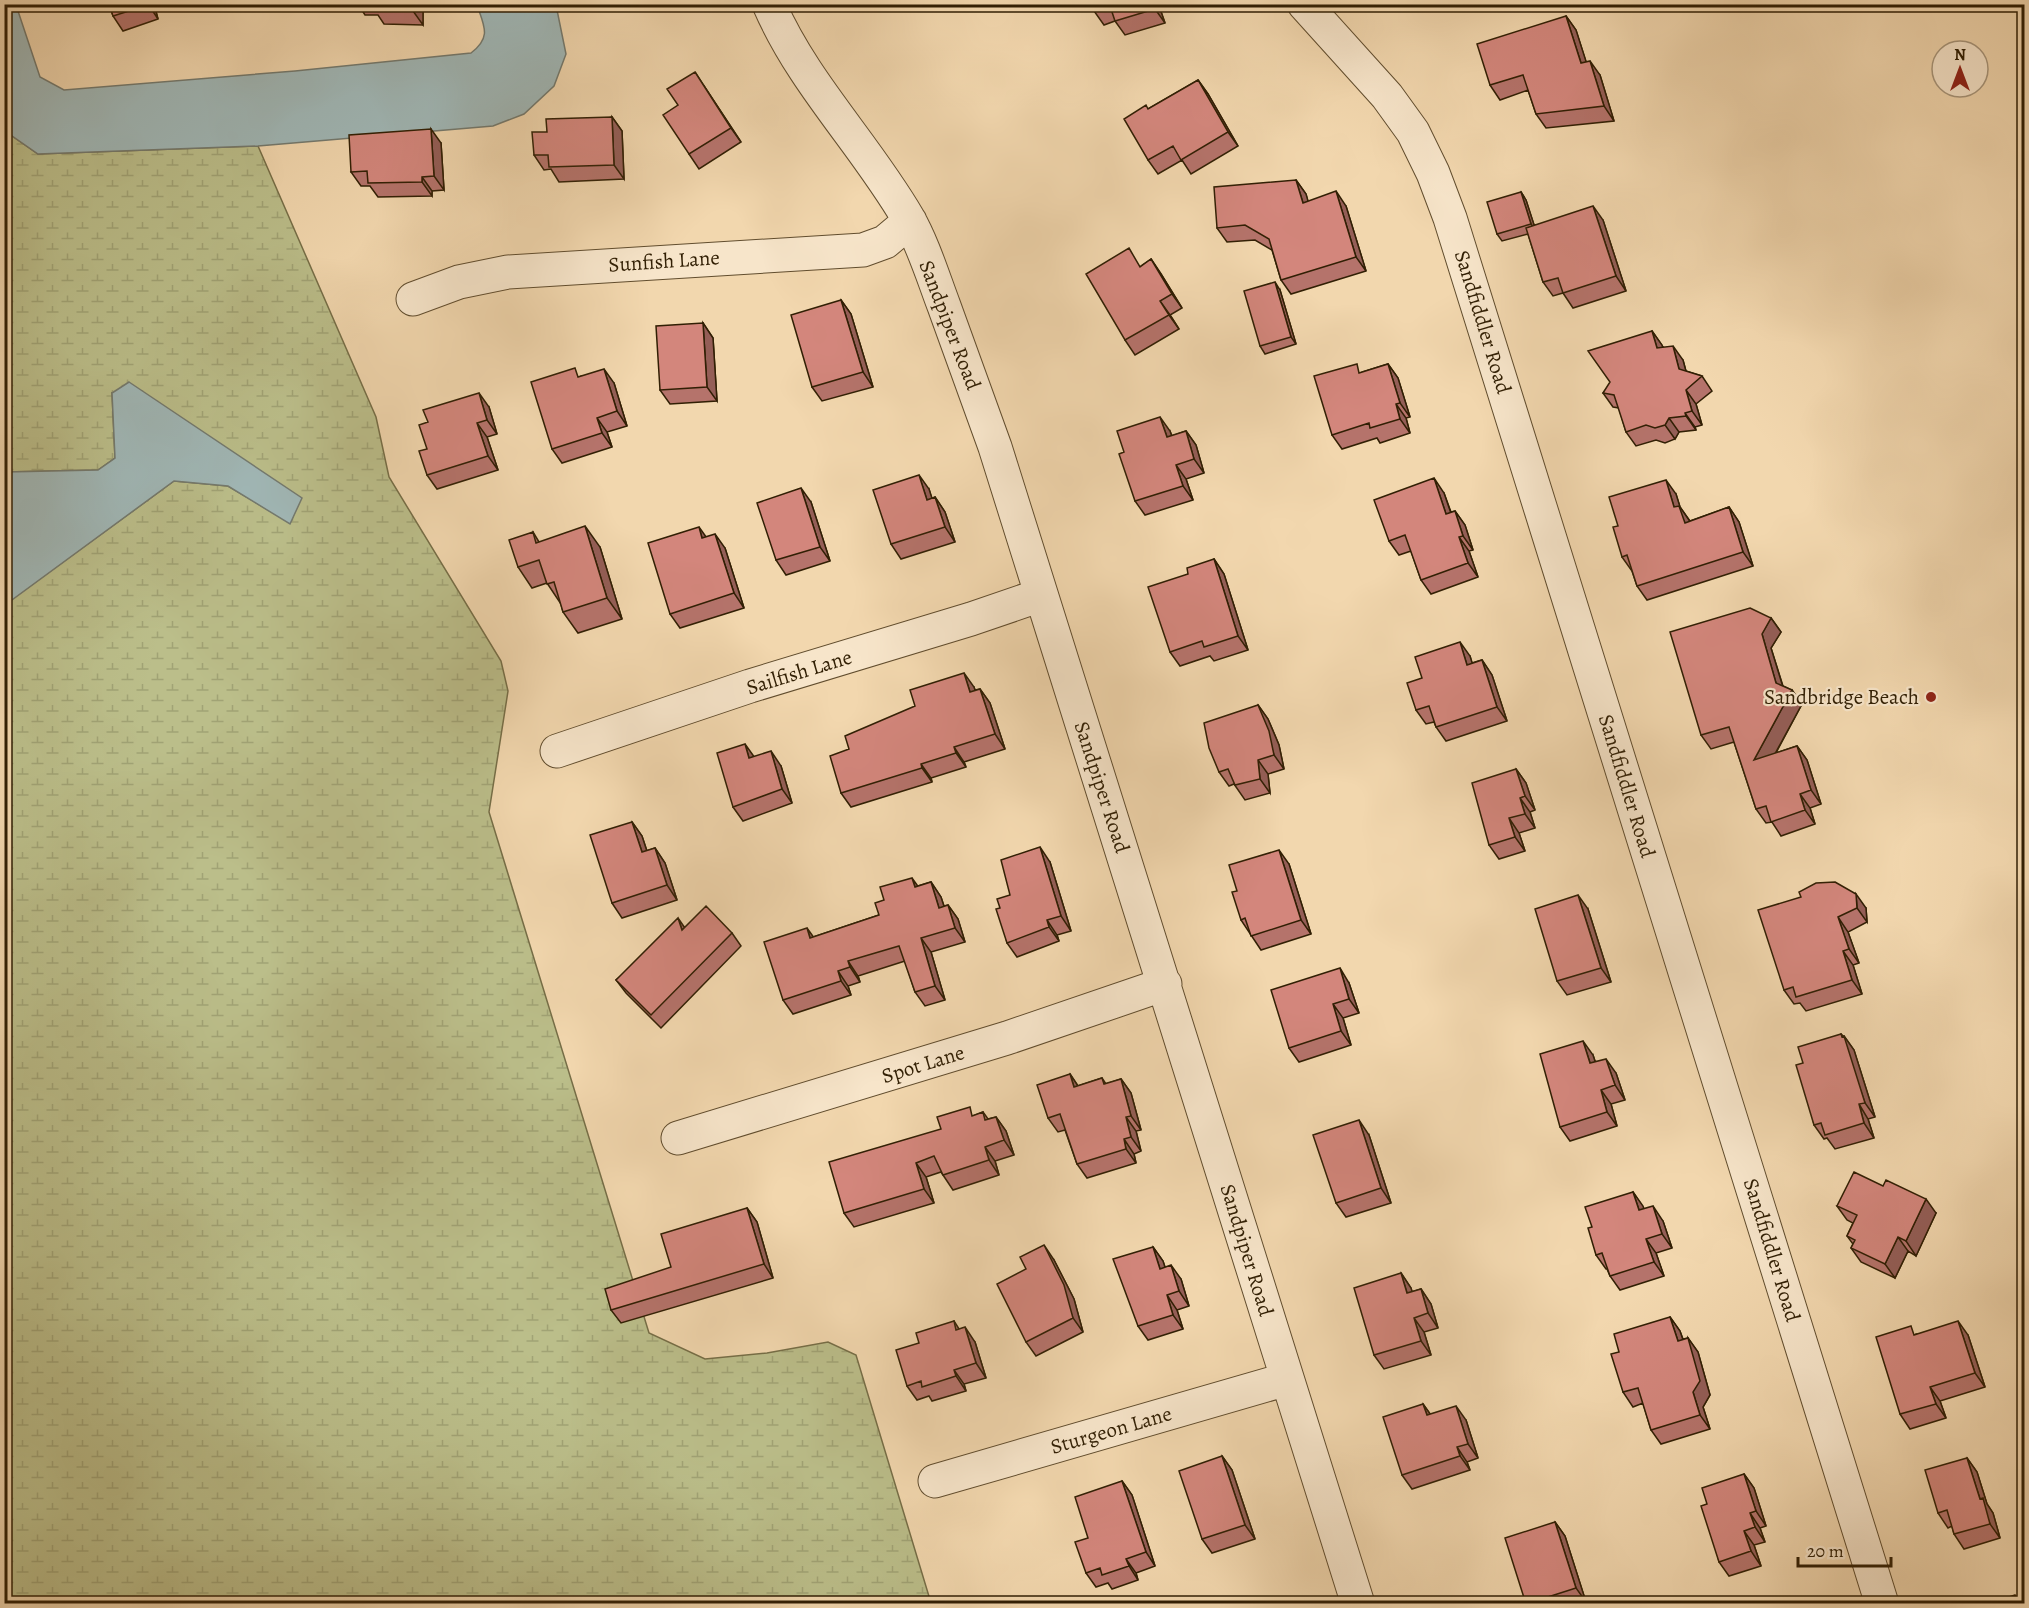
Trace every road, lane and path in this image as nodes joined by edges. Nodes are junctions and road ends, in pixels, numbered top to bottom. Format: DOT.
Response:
graph roads {
  1 [pos="769,4"];
  2 [pos="1304,4"];
  3 [pos="910,221"];
  4 [pos="413,299"];
  5 [pos="1041,595"];
  6 [pos="557,751"];
  7 [pos="1165,984"];
  8 [pos="678,1138"];
  9 [pos="1287,1379"];
  10 [pos="934,1481"];
  11 [pos="1358,1604"];
  12 [pos="1882,1604"];
  1 -- 3 [label="street, Sandpiper Road"];
  2 -- 12 [label="street, Sandfiddler Road"];
  3 -- 4 [label="street, Sunfish Lane"];
  3 -- 5 [label="street, Sandpiper Road"];
  5 -- 6 [label="street, Sailfish Lane"];
  5 -- 7 [label="street, Sandpiper Road"];
  7 -- 8 [label="street, Spot Lane"];
  7 -- 9 [label="street, Sandpiper Road"];
  9 -- 10 [label="street, Sturgeon Lane"];
  9 -- 11 [label="street, Sandpiper Road"];
}
